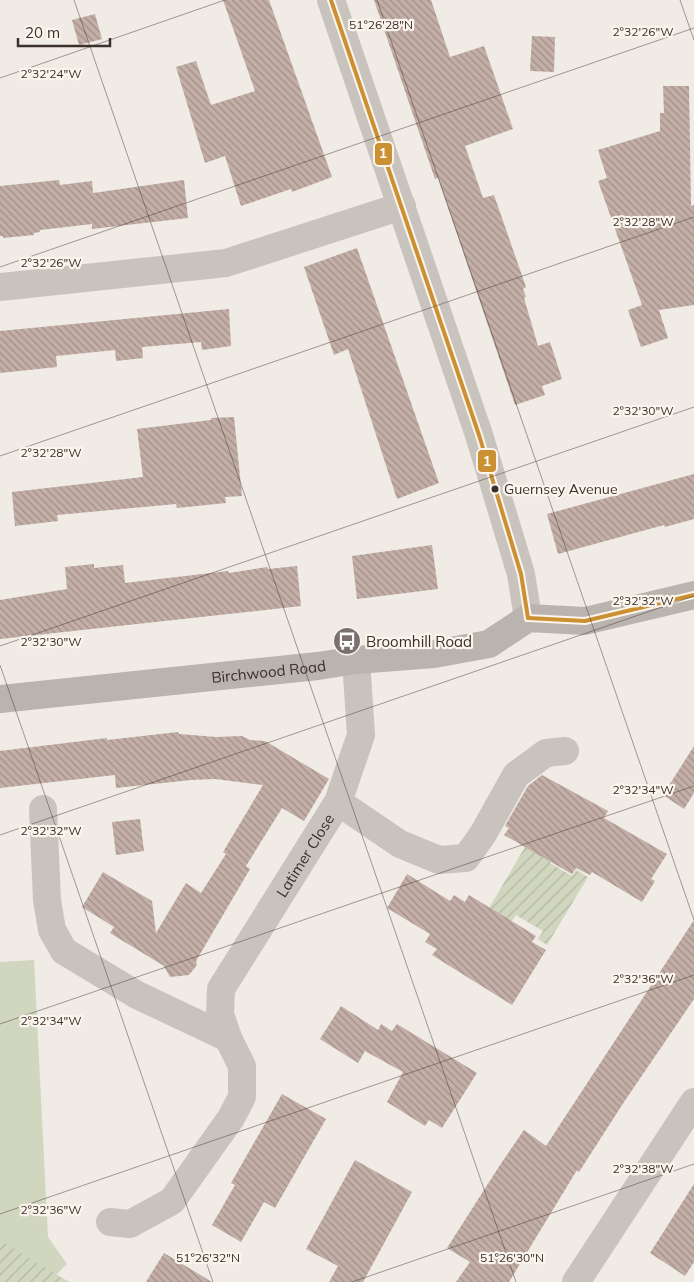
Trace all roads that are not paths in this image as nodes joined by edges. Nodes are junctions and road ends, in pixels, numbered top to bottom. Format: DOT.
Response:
graph roads {
  1 [pos="331,0"];
  2 [pos="402,206"];
  3 [pos="0,287"];
  4 [pos="694,595"];
  5 [pos="528,618"];
  6 [pos="356,660"];
  7 [pos="0,699"];
  8 [pos="565,751"];
  9 [pos="338,802"];
  10 [pos="43,809"];
  11 [pos="228,1038"];
  12 [pos="694,1102"];
  13 [pos="110,1222"];
  14 [pos="576,1282"];
  1 -- 2 [label="street"];
  2 -- 3 [label="street"];
  2 -- 5 [label="street"];
  4 -- 5 [label="street"];
  5 -- 6 [label="street, Birchwood Road"];
  6 -- 7 [label="street, Birchwood Road"];
  6 -- 9 [label="street, Latimer Close"];
  8 -- 9 [label="street"];
  9 -- 11 [label="street, Latimer Close"];
  10 -- 11 [label="street"];
  11 -- 13 [label="street, Latimer Close"];
  12 -- 14 [label="street"];
}
